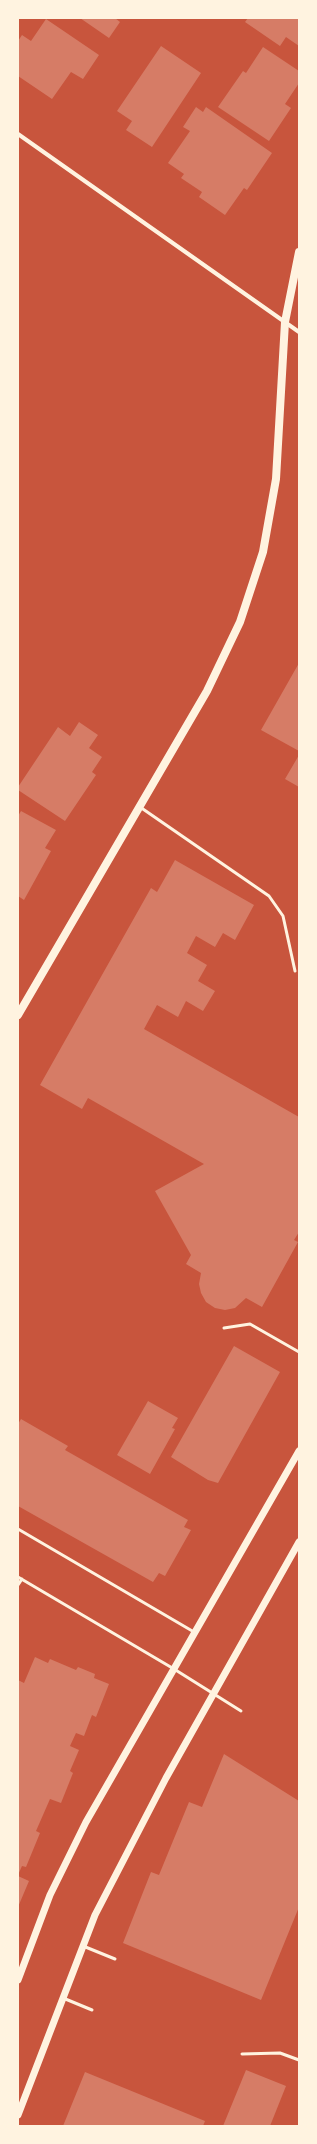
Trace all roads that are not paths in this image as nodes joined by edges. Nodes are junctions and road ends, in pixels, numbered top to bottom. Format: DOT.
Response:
graph roads {
  1 [pos="18,134"];
  2 [pos="299,252"];
  3 [pos="285,322"];
  4 [pos="299,332"];
  5 [pos="140,807"];
  6 [pos="295,971"];
  7 [pos="18,1015"];
  8 [pos="224,1328"];
  9 [pos="299,1352"];
  10 [pos="299,1450"];
  11 [pos="18,1529"];
  12 [pos="299,1542"];
  13 [pos="18,1577"];
  14 [pos="22,1579"];
  15 [pos="18,1585"];
  16 [pos="196,1632"];
  17 [pos="174,1669"];
  18 [pos="214,1693"];
  19 [pos="241,1711"];
  20 [pos="82,1946"];
  21 [pos="115,1959"];
  22 [pos="18,1980"];
  23 [pos="62,1998"];
  24 [pos="92,2010"];
  25 [pos="242,2054"];
  26 [pos="299,2060"];
  27 [pos="18,2114"];
  1 -- 3 [label="street"];
  2 -- 3 [label="main road"];
  3 -- 4 [label="street"];
  3 -- 5 [label="main road"];
  5 -- 6 [label="lane"];
  5 -- 7 [label="main road"];
  8 -- 9 [label="lane"];
  10 -- 16 [label="street"];
  11 -- 16 [label="lane"];
  12 -- 18 [label="street"];
  13 -- 14 [label="lane"];
  14 -- 15 [label="lane"];
  14 -- 17 [label="lane"];
  16 -- 17 [label="street"];
  17 -- 18 [label="lane"];
  17 -- 22 [label="street"];
  18 -- 19 [label="lane"];
  18 -- 20 [label="street"];
  20 -- 21 [label="lane"];
  20 -- 23 [label="street"];
  23 -- 24 [label="lane"];
  23 -- 27 [label="street"];
  25 -- 26 [label="lane"];
}
